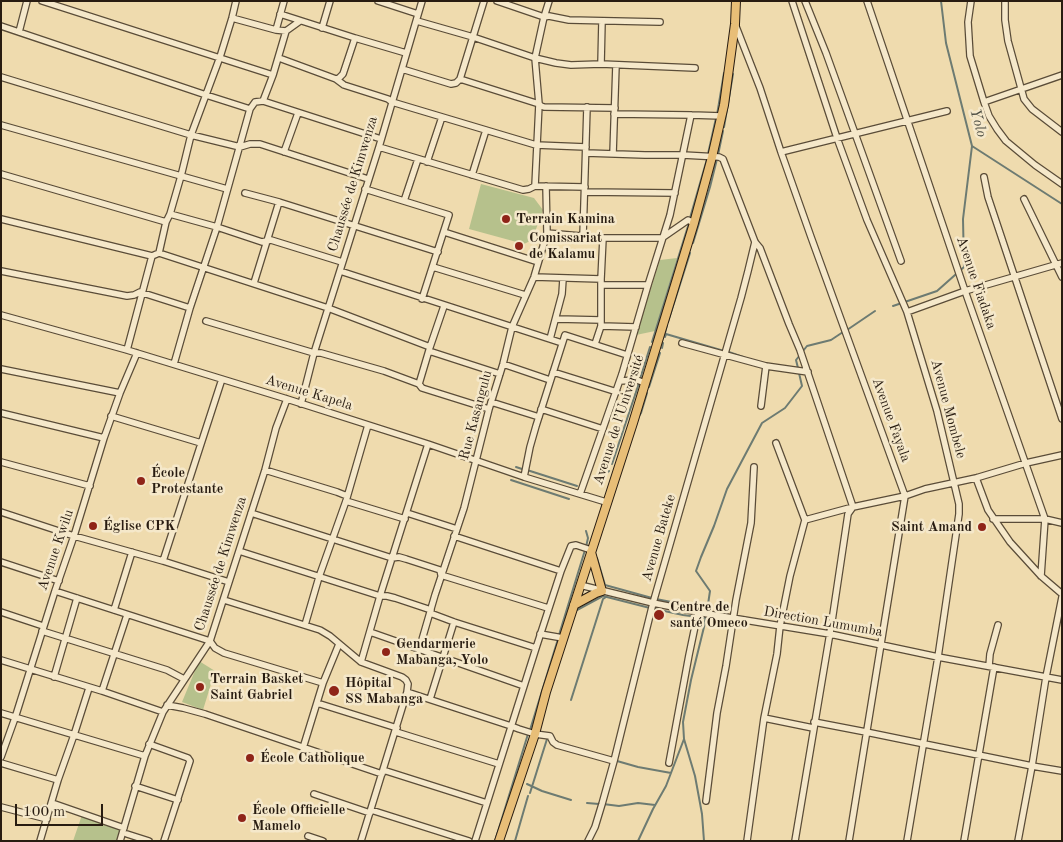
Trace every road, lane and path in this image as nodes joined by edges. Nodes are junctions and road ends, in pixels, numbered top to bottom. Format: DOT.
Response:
graph roads {
  1 [pos="27,1"];
  2 [pos="42,1"];
  3 [pos="236,1"];
  4 [pos="284,1"];
  5 [pos="330,1"];
  6 [pos="378,1"];
  7 [pos="422,1"];
  8 [pos="484,1"];
  9 [pos="497,1"];
  10 [pos="549,1"];
  11 [pos="736,1"];
  12 [pos="792,1"];
  13 [pos="805,1"];
  14 [pos="867,1"];
  15 [pos="971,1"];
  16 [pos="1005,1"];
  17 [pos="280,14"];
  18 [pos="544,16"];
  19 [pos="232,18"];
  20 [pos="418,18"];
  21 [pos="300,21"];
  22 [pos="602,21"];
  23 [pos="660,22"];
  24 [pos="735,24"];
  25 [pos="1,26"];
  26 [pos="322,28"];
  27 [pos="276,30"];
  28 [pos="286,31"];
  29 [pos="19,32"];
  30 [pos="473,37"];
  31 [pos="354,38"];
  32 [pos="406,53"];
  33 [pos="220,58"];
  34 [pos="279,58"];
  35 [pos="535,58"];
  36 [pos="601,64"];
  37 [pos="616,65"];
  38 [pos="695,68"];
  39 [pos="402,69"];
  40 [pos="274,75"];
  41 [pos="1062,75"];
  42 [pos="1,77"];
  43 [pos="336,79"];
  44 [pos="460,80"];
  45 [pos="1021,90"];
  46 [pos="206,95"];
  47 [pos="263,101"];
  48 [pos="392,102"];
  49 [pos="984,102"];
  50 [pos="538,104"];
  51 [pos="587,107"];
  52 [pos="250,109"];
  53 [pos="614,111"];
  54 [pos="947,111"];
  55 [pos="298,112"];
  56 [pos="691,115"];
  57 [pos="722,116"];
  58 [pos="442,117"];
  59 [pos="907,121"];
  60 [pos="1,125"];
  61 [pos="486,130"];
  62 [pos="1062,132"];
  63 [pos="855,133"];
  64 [pos="191,135"];
  65 [pos="837,138"];
  66 [pos="381,139"];
  67 [pos="536,146"];
  68 [pos="240,147"];
  69 [pos="379,147"];
  70 [pos="586,150"];
  71 [pos="284,152"];
  72 [pos="781,152"];
  73 [pos="613,154"];
  74 [pos="683,155"];
  75 [pos="712,157"];
  76 [pos="418,159"];
  77 [pos="427,162"];
  78 [pos="1,174"];
  79 [pos="472,175"];
  80 [pos="181,176"];
  81 [pos="984,177"];
  82 [pos="368,179"];
  83 [pos="1062,184"];
  84 [pos="535,186"];
  85 [pos="546,186"];
  86 [pos="227,189"];
  87 [pos="365,189"];
  88 [pos="585,190"];
  89 [pos="245,193"];
  90 [pos="675,193"];
  91 [pos="1024,199"];
  92 [pos="404,201"];
  93 [pos="279,202"];
  94 [pos="170,214"];
  95 [pos="1,219"];
  96 [pos="166,222"];
  97 [pos="694,222"];
  98 [pos="354,226"];
  99 [pos="217,227"];
  100 [pos="444,232"];
  101 [pos="547,233"];
  102 [pos="583,236"];
  103 [pos="603,238"];
  104 [pos="662,238"];
  105 [pos="267,240"];
  106 [pos="754,242"];
  107 [pos="438,252"];
  108 [pos="159,253"];
  109 [pos="152,256"];
  110 [pos="901,261"];
  111 [pos="342,262"];
  112 [pos="538,262"];
  113 [pos="1059,263"];
  114 [pos="203,267"];
  115 [pos="433,267"];
  116 [pos="1,271"];
  117 [pos="340,271"];
  118 [pos="534,276"];
  119 [pos="1015,276"];
  120 [pos="1062,277"];
  121 [pos="563,279"];
  122 [pos="601,282"];
  123 [pos="254,283"];
  124 [pos="648,286"];
  125 [pos="965,291"];
  126 [pos="143,293"];
  127 [pos="525,295"];
  128 [pos="422,299"];
  129 [pos="444,306"];
  130 [pos="190,308"];
  131 [pos="328,308"];
  132 [pos="907,312"];
  133 [pos="1,315"];
  134 [pos="557,319"];
  135 [pos="206,321"];
  136 [pos="601,323"];
  137 [pos="512,327"];
  138 [pos="636,327"];
  139 [pos="550,340"];
  140 [pos="682,343"];
  141 [pos="562,344"];
  142 [pos="595,344"];
  143 [pos="430,349"];
  144 [pos="127,350"];
  145 [pos="137,353"];
  146 [pos="314,354"];
  147 [pos="725,354"];
  148 [pos="627,355"];
  149 [pos="174,364"];
  150 [pos="502,364"];
  151 [pos="766,366"];
  152 [pos="1,368"];
  153 [pos="802,371"];
  154 [pos="553,372"];
  155 [pos="500,374"];
  156 [pos="222,379"];
  157 [pos="550,380"];
  158 [pos="620,381"];
  159 [pos="645,383"];
  160 [pos="419,384"];
  161 [pos="616,392"];
  162 [pos="120,393"];
  163 [pos="287,399"];
  164 [pos="491,402"];
  165 [pos="301,404"];
  166 [pos="760,406"];
  167 [pos="489,409"];
  168 [pos="541,409"];
  169 [pos="1,413"];
  170 [pos="111,416"];
  171 [pos="539,417"];
  172 [pos="1062,419"];
  173 [pos="368,425"];
  174 [pos="603,429"];
  175 [pos="104,438"];
  176 [pos="201,443"];
  177 [pos="776,443"];
  178 [pos="428,444"];
  179 [pos="1062,455"];
  180 [pos="476,461"];
  181 [pos="1,462"];
  182 [pos="1026,463"];
  183 [pos="754,467"];
  184 [pos="264,470"];
  185 [pos="524,477"];
  186 [pos="976,478"];
  187 [pos="954,484"];
  188 [pos="90,486"];
  189 [pos="580,494"];
  190 [pos="905,496"];
  191 [pos="346,498"];
  192 [pos="606,502"];
  193 [pos="853,506"];
  194 [pos="1,512"];
  195 [pos="251,513"];
  196 [pos="406,516"];
  197 [pos="1045,519"];
  198 [pos="804,520"];
  199 [pos="993,520"];
  200 [pos="1062,523"];
  201 [pos="457,528"];
  202 [pos="74,536"];
  203 [pos="454,536"];
  204 [pos="333,540"];
  205 [pos="591,550"];
  206 [pos="239,551"];
  207 [pos="132,552"];
  208 [pos="392,558"];
  209 [pos="163,561"];
  210 [pos="1,562"];
  211 [pos="561,570"];
  212 [pos="442,575"];
  213 [pos="1042,576"];
  214 [pos="319,577"];
  215 [pos="59,581"];
  216 [pos="229,582"];
  217 [pos="580,585"];
  218 [pos="602,591"];
  219 [pos="55,592"];
  220 [pos="380,596"];
  221 [pos="1062,596"];
  222 [pos="77,598"];
  223 [pos="224,600"];
  224 [pos="653,603"];
  225 [pos="574,605"];
  226 [pos="548,608"];
  227 [pos="114,610"];
  228 [pos="1,612"];
  229 [pos="431,612"];
  230 [pos="700,612"];
  231 [pos="127,614"];
  232 [pos="734,618"];
  233 [pos="454,622"];
  234 [pos="304,625"];
  235 [pos="998,625"];
  236 [pos="780,626"];
  237 [pos="43,628"];
  238 [pos="370,632"];
  239 [pos="540,634"];
  240 [pos="830,634"];
  241 [pos="65,638"];
  242 [pos="563,638"];
  243 [pos="210,641"];
  244 [pos="339,644"];
  245 [pos="880,644"];
  246 [pos="536,648"];
  247 [pos="419,650"];
  248 [pos="114,653"];
  249 [pos="938,657"];
  250 [pos="443,658"];
  251 [pos="1,660"];
  252 [pos="361,662"];
  253 [pos="991,667"];
  254 [pos="30,670"];
  255 [pos="54,677"];
  256 [pos="1046,677"];
  257 [pos="184,679"];
  258 [pos="1062,680"];
  259 [pos="323,683"];
  260 [pos="524,686"];
  261 [pos="89,688"];
  262 [pos="102,691"];
  263 [pos="407,692"];
  264 [pos="430,699"];
  265 [pos="317,703"];
  266 [pos="167,705"];
  267 [pos="163,712"];
  268 [pos="1,713"];
  269 [pos="15,718"];
  270 [pos="764,718"];
  271 [pos="814,725"];
  272 [pos="511,726"];
  273 [pos="396,730"];
  274 [pos="866,732"];
  275 [pos="535,734"];
  276 [pos="74,736"];
  277 [pos="923,743"];
  278 [pos="149,744"];
  279 [pos="303,748"];
  280 [pos="978,755"];
  281 [pos="145,756"];
  282 [pos="1,757"];
  283 [pos="614,761"];
  284 [pos="1,763"];
  285 [pos="669,763"];
  286 [pos="499,764"];
  287 [pos="1032,766"];
  288 [pos="1062,771"];
  289 [pos="382,772"];
  290 [pos="58,780"];
  291 [pos="135,786"];
  292 [pos="314,794"];
  293 [pos="178,800"];
  294 [pos="706,801"];
  295 [pos="52,803"];
  296 [pos="487,803"];
  297 [pos="1,807"];
  298 [pos="371,811"];
  299 [pos="47,820"];
  300 [pos="126,831"];
  301 [pos="308,836"];
  302 [pos="40,841"];
  303 [pos="120,841"];
  304 [pos="130,841"];
  305 [pos="149,841"];
  306 [pos="164,841"];
  307 [pos="323,841"];
  308 [pos="361,841"];
  309 [pos="469,841"];
  310 [pos="475,841"];
  311 [pos="499,841"];
  312 [pos="588,841"];
  313 [pos="747,841"];
  314 [pos="795,841"];
  315 [pos="849,841"];
  316 [pos="907,841"];
  317 [pos="964,841"];
  318 [pos="1018,841"];
  1 -- 29 [label="street"];
  2 -- 33 [label="street"];
  3 -- 19 [label="street"];
  4 -- 17 [label="street"];
  5 -- 26 [label="street"];
  6 -- 20 [label="street"];
  7 -- 20 [label="street, Chaussée de Kimwenza"];
  8 -- 30 [label="street"];
  9 -- 18 [label="street"];
  10 -- 18 [label="street"];
  11 -- 24 [label="main road, Avenue de l’Université"];
  12 -- 65 [label="street, Avenue Mombele"];
  13 -- 63 [label="street"];
  14 -- 59 [label="street, Avenue Fiadaka"];
  15 -- 49 [label="street"];
  16 -- 45 [label="street"];
  17 -- 21 [label="street"];
  17 -- 27 [label="street"];
  18 -- 22 [label="street"];
  18 -- 35 [label="street"];
  19 -- 27 [label="street"];
  19 -- 33 [label="street"];
  20 -- 30 [label="street"];
  20 -- 32 [label="street, Chaussée de Kimwenza"];
  21 -- 26 [label="street"];
  21 -- 28 [label="street"];
  22 -- 23 [label="street"];
  22 -- 36 [label="street"];
  24 -- 57 [label="main road, Avenue de l’Université"];
  24 -- 72 [label="street, Avenue Fayala"];
  25 -- 29 [label="street"];
  26 -- 31 [label="street"];
  27 -- 28 [label="street"];
  28 -- 34 [label="street"];
  29 -- 46 [label="street"];
  30 -- 35 [label="street"];
  30 -- 44 [label="street"];
  31 -- 32 [label="street"];
  31 -- 43 [label="street"];
  32 -- 39 [label="street, Chaussée de Kimwenza"];
  33 -- 40 [label="street"];
  33 -- 46 [label="street"];
  34 -- 40 [label="street"];
  34 -- 43 [label="street"];
  35 -- 36 [label="street"];
  35 -- 50 [label="street"];
  36 -- 37 [label="street"];
  37 -- 38 [label="street"];
  37 -- 53 [label="street"];
  39 -- 44 [label="street"];
  39 -- 48 [label="street, Chaussée de Kimwenza"];
  40 -- 47 [label="street"];
  41 -- 45 [label="street"];
  42 -- 64 [label="street"];
  43 -- 48 [label="street"];
  44 -- 50 [label="street"];
  45 -- 49 [label="street"];
  45 -- 62 [label="street"];
  46 -- 52 [label="street"];
  46 -- 64 [label="street"];
  47 -- 52 [label="street"];
  47 -- 55 [label="street"];
  48 -- 58 [label="street"];
  48 -- 66 [label="street, Chaussée de Kimwenza"];
  49 -- 83 [label="street"];
  50 -- 51 [label="street"];
  50 -- 67 [label="street"];
  51 -- 53 [label="street"];
  51 -- 70 [label="street"];
  52 -- 68 [label="street"];
  53 -- 56 [label="street"];
  53 -- 73 [label="street"];
  54 -- 59 [label="street"];
  55 -- 66 [label="street"];
  55 -- 71 [label="street"];
  56 -- 57 [label="street"];
  56 -- 74 [label="street"];
  57 -- 75 [label="main road, Avenue de l’Université"];
  58 -- 61 [label="street"];
  58 -- 77 [label="street"];
  59 -- 63 [label="street"];
  59 -- 125 [label="street, Avenue Fiadaka"];
  60 -- 80 [label="street"];
  61 -- 67 [label="street"];
  61 -- 79 [label="street"];
  63 -- 65 [label="street"];
  63 -- 110 [label="street"];
  64 -- 68 [label="street"];
  64 -- 80 [label="street"];
  65 -- 72 [label="street"];
  65 -- 132 [label="street, Avenue Mombele"];
  66 -- 69 [label="street, Chaussée de Kimwenza"];
  67 -- 70 [label="street"];
  67 -- 84 [label="street"];
  68 -- 71 [label="street"];
  68 -- 86 [label="street"];
  69 -- 76 [label="street"];
  69 -- 82 [label="street, Chaussée de Kimwenza"];
  70 -- 73 [label="street"];
  70 -- 88 [label="street"];
  71 -- 82 [label="street"];
  72 -- 190 [label="street, Avenue Fayala"];
  73 -- 74 [label="street"];
  74 -- 75 [label="street"];
  74 -- 90 [label="street"];
  75 -- 97 [label="main road, Avenue de l’Université"];
  75 -- 106 [label="street"];
  76 -- 77 [label="street"];
  76 -- 92 [label="street"];
  77 -- 79 [label="street"];
  78 -- 96 [label="street"];
  79 -- 84 [label="street"];
  80 -- 86 [label="street"];
  80 -- 94 [label="street"];
  81 -- 119 [label="street"];
  82 -- 87 [label="street, Chaussée de Kimwenza"];
  84 -- 85 [label="street"];
  85 -- 88 [label="street"];
  85 -- 101 [label="street, Rue Kasangulu"];
  86 -- 99 [label="street"];
  87 -- 92 [label="street"];
  87 -- 98 [label="street, Chaussée de Kimwenza"];
  88 -- 90 [label="street"];
  88 -- 102 [label="street"];
  89 -- 93 [label="street"];
  90 -- 104 [label="street"];
  91 -- 113 [label="street"];
  92 -- 100 [label="street"];
  93 -- 98 [label="street"];
  93 -- 105 [label="street"];
  94 -- 96 [label="street"];
  94 -- 99 [label="street"];
  95 -- 109 [label="street"];
  96 -- 108 [label="street"];
  97 -- 104 [label="street"];
  97 -- 159 [label="main road, Avenue de l’Université"];
  98 -- 107 [label="street"];
  98 -- 111 [label="street, Chaussée de Kimwenza"];
  99 -- 105 [label="street"];
  99 -- 114 [label="street"];
  100 -- 107 [label="street"];
  100 -- 112 [label="street"];
  101 -- 102 [label="street"];
  101 -- 112 [label="street, Rue Kasangulu"];
  102 -- 103 [label="street"];
  103 -- 104 [label="street"];
  103 -- 122 [label="street"];
  104 -- 124 [label="street"];
  105 -- 111 [label="street"];
  105 -- 123 [label="street"];
  106 -- 147 [label="street, Avenue Bateke"];
  106 -- 153 [label="street"];
  107 -- 115 [label="street"];
  108 -- 109 [label="street"];
  108 -- 114 [label="street"];
  109 -- 126 [label="street"];
  111 -- 117 [label="street, Chaussée de Kimwenza"];
  112 -- 118 [label="street, Rue Kasangulu"];
  113 -- 119 [label="street"];
  113 -- 120 [label="street"];
  114 -- 123 [label="street"];
  114 -- 130 [label="street"];
  115 -- 127 [label="street"];
  115 -- 128 [label="street"];
  116 -- 126 [label="street"];
  117 -- 128 [label="street"];
  117 -- 131 [label="street, Chaussée de Kimwenza"];
  118 -- 121 [label="street"];
  118 -- 127 [label="street, Rue Kasangulu"];
  119 -- 125 [label="street"];
  119 -- 172 [label="street"];
  121 -- 122 [label="street"];
  121 -- 134 [label="street"];
  122 -- 124 [label="street"];
  122 -- 136 [label="street"];
  123 -- 131 [label="street"];
  124 -- 138 [label="street"];
  125 -- 132 [label="street"];
  125 -- 182 [label="street, Avenue Fiadaka"];
  126 -- 130 [label="street"];
  126 -- 144 [label="street"];
  127 -- 137 [label="street, Rue Kasangulu"];
  128 -- 129 [label="street"];
  129 -- 137 [label="street"];
  129 -- 143 [label="street"];
  130 -- 149 [label="street"];
  131 -- 143 [label="street"];
  131 -- 146 [label="street, Chaussée de Kimwenza"];
  132 -- 187 [label="street, Avenue Mombele"];
  133 -- 144 [label="street, Avenue Kapela"];
  134 -- 136 [label="street"];
  134 -- 139 [label="street"];
  135 -- 146 [label="street"];
  136 -- 138 [label="street"];
  136 -- 142 [label="street"];
  137 -- 139 [label="street"];
  137 -- 150 [label="street, Rue Kasangulu"];
  138 -- 148 [label="street"];
  139 -- 141 [label="street"];
  140 -- 147 [label="street"];
  141 -- 142 [label="street"];
  141 -- 154 [label="street"];
  142 -- 148 [label="street"];
  143 -- 155 [label="street"];
  143 -- 160 [label="street"];
  144 -- 145 [label="street, Avenue Kapela"];
  145 -- 149 [label="street, Avenue Kapela"];
  145 -- 162 [label="street, Avenue Kwilu"];
  146 -- 160 [label="street"];
  146 -- 165 [label="street, Chaussée de Kimwenza"];
  147 -- 151 [label="street"];
  147 -- 224 [label="street, Avenue Bateke"];
  148 -- 158 [label="street"];
  149 -- 156 [label="street, Avenue Kapela"];
  150 -- 155 [label="street, Rue Kasangulu"];
  150 -- 157 [label="street"];
  151 -- 153 [label="street"];
  151 -- 166 [label="street"];
  152 -- 162 [label="street"];
  153 -- 193 [label="street"];
  154 -- 157 [label="street"];
  154 -- 161 [label="street"];
  155 -- 164 [label="street, Rue Kasangulu"];
  156 -- 163 [label="street, Avenue Kapela"];
  156 -- 176 [label="street"];
  157 -- 168 [label="street"];
  158 -- 159 [label="street"];
  158 -- 161 [label="street"];
  159 -- 192 [label="main road, Avenue de l’Université"];
  160 -- 167 [label="street"];
  161 -- 174 [label="street"];
  162 -- 170 [label="street, Avenue Kwilu"];
  163 -- 165 [label="street, Avenue Kapela"];
  163 -- 184 [label="street, Chaussée de Kimwenza"];
  164 -- 167 [label="street, Rue Kasangulu"];
  164 -- 171 [label="street"];
  165 -- 173 [label="street, Avenue Kapela"];
  167 -- 180 [label="street, Rue Kasangulu"];
  168 -- 171 [label="street"];
  168 -- 174 [label="street"];
  169 -- 175 [label="street"];
  170 -- 175 [label="street, Avenue Kwilu"];
  170 -- 176 [label="street"];
  171 -- 185 [label="street"];
  173 -- 178 [label="street, Avenue Kapela"];
  173 -- 191 [label="street"];
  174 -- 189 [label="street"];
  175 -- 188 [label="street, Avenue Kwilu"];
  176 -- 209 [label="street"];
  177 -- 198 [label="street"];
  178 -- 180 [label="street, Avenue Kapela"];
  178 -- 196 [label="street"];
  179 -- 182 [label="street"];
  180 -- 185 [label="street, Avenue Kapela"];
  180 -- 201 [label="street, Rue Kasangulu"];
  181 -- 188 [label="street"];
  182 -- 186 [label="street"];
  182 -- 197 [label="street, Avenue Fiadaka"];
  183 -- 232 [label="street"];
  184 -- 191 [label="street"];
  184 -- 195 [label="street, Chaussée de Kimwenza"];
  185 -- 189 [label="street, Avenue Kapela"];
  186 -- 187 [label="street"];
  186 -- 199 [label="street"];
  187 -- 190 [label="street"];
  187 -- 249 [label="street, Avenue Mombele"];
  188 -- 202 [label="street, Avenue Kwilu"];
  189 -- 192 [label="street, Avenue Kapela"];
  190 -- 193 [label="street"];
  190 -- 245 [label="street, Avenue Fayala"];
  191 -- 196 [label="street"];
  191 -- 204 [label="street"];
  192 -- 205 [label="main road, Avenue de l’Université"];
  193 -- 198 [label="street"];
  193 -- 240 [label="street"];
  194 -- 202 [label="street"];
  195 -- 204 [label="street"];
  195 -- 206 [label="street, Chaussée de Kimwenza"];
  196 -- 201 [label="street"];
  196 -- 208 [label="street"];
  197 -- 199 [label="street"];
  197 -- 200 [label="street"];
  197 -- 213 [label="street, Avenue Fiadaka"];
  198 -- 236 [label="street"];
  199 -- 213 [label="street"];
  201 -- 203 [label="street, Rue Kasangulu"];
  202 -- 207 [label="street"];
  202 -- 215 [label="street, Avenue Kwilu"];
  203 -- 211 [label="street"];
  203 -- 212 [label="street, Rue Kasangulu"];
  204 -- 208 [label="street"];
  204 -- 214 [label="street"];
  205 -- 211 [label="street"];
  205 -- 217 [label="main road, Avenue de l’Université"];
  205 -- 218 [label="main road"];
  206 -- 214 [label="street"];
  206 -- 216 [label="street, Chaussée de Kimwenza"];
  207 -- 209 [label="street"];
  207 -- 227 [label="street"];
  208 -- 212 [label="street"];
  208 -- 220 [label="street"];
  209 -- 216 [label="street"];
  210 -- 215 [label="street"];
  211 -- 226 [label="street"];
  212 -- 226 [label="street"];
  212 -- 229 [label="street, Rue Kasangulu"];
  213 -- 221 [label="street"];
  214 -- 220 [label="street"];
  214 -- 234 [label="street"];
  215 -- 219 [label="street, Avenue Kwilu"];
  216 -- 223 [label="street, Chaussée de Kimwenza"];
  217 -- 218 [label="street, Direction Lumumba"];
  217 -- 225 [label="main road, Avenue de l’Université"];
  218 -- 224 [label="street, Direction Lumumba"];
  218 -- 225 [label="main road"];
  219 -- 222 [label="street"];
  219 -- 237 [label="street, Avenue Kwilu"];
  220 -- 229 [label="street"];
  220 -- 238 [label="street"];
  221 -- 256 [label="street"];
  222 -- 227 [label="street"];
  222 -- 241 [label="street"];
  223 -- 234 [label="street"];
  223 -- 243 [label="street, Chaussée de Kimwenza"];
  224 -- 230 [label="street, Direction Lumumba"];
  224 -- 283 [label="street, Avenue Bateke"];
  225 -- 242 [label="main road, Avenue de l’Université"];
  226 -- 239 [label="street"];
  227 -- 231 [label="street"];
  228 -- 237 [label="street"];
  229 -- 233 [label="street"];
  229 -- 247 [label="street, Rue Kasangulu"];
  230 -- 232 [label="street, Direction Lumumba"];
  230 -- 285 [label="street"];
  231 -- 243 [label="street"];
  231 -- 248 [label="street"];
  232 -- 236 [label="street, Direction Lumumba"];
  232 -- 294 [label="street"];
  233 -- 246 [label="street"];
  233 -- 250 [label="street"];
  234 -- 244 [label="street"];
  235 -- 253 [label="street"];
  236 -- 240 [label="street, Direction Lumumba"];
  236 -- 270 [label="street"];
  237 -- 241 [label="street"];
  237 -- 254 [label="street, Avenue Kwilu"];
  238 -- 247 [label="street"];
  238 -- 252 [label="street"];
  239 -- 242 [label="street"];
  239 -- 246 [label="street"];
  240 -- 245 [label="street, Direction Lumumba"];
  240 -- 271 [label="street"];
  241 -- 248 [label="street"];
  241 -- 255 [label="street"];
  242 -- 275 [label="main road, Avenue de l’Université"];
  243 -- 257 [label="street, Chaussée de Kimwenza"];
  243 -- 259 [label="street"];
  244 -- 252 [label="street"];
  244 -- 259 [label="street"];
  245 -- 249 [label="street, Direction Lumumba"];
  245 -- 274 [label="street, Avenue Fayala"];
  246 -- 260 [label="street"];
  247 -- 250 [label="street"];
  248 -- 257 [label="street"];
  248 -- 262 [label="street"];
  249 -- 253 [label="street, Direction Lumumba"];
  249 -- 277 [label="street, Avenue Mombele"];
  250 -- 260 [label="street"];
  250 -- 264 [label="street"];
  251 -- 254 [label="street"];
  252 -- 263 [label="street"];
  253 -- 256 [label="street, Direction Lumumba"];
  253 -- 280 [label="street"];
  254 -- 255 [label="street"];
  254 -- 269 [label="street, Avenue Kwilu"];
  255 -- 261 [label="street"];
  256 -- 258 [label="street, Direction Lumumba"];
  256 -- 287 [label="street"];
  257 -- 266 [label="street, Chaussée de Kimwenza"];
  259 -- 265 [label="street"];
  260 -- 272 [label="street"];
  261 -- 262 [label="street"];
  261 -- 276 [label="street"];
  262 -- 267 [label="street"];
  263 -- 264 [label="street"];
  263 -- 273 [label="street"];
  264 -- 272 [label="street"];
  265 -- 273 [label="street"];
  265 -- 279 [label="street"];
  266 -- 267 [label="street, Chaussée de Kimwenza"];
  266 -- 279 [label="street"];
  267 -- 278 [label="street, Chaussée de Kimwenza"];
  268 -- 269 [label="street"];
  269 -- 276 [label="street"];
  269 -- 282 [label="street, Avenue Kwilu"];
  270 -- 271 [label="street"];
  270 -- 313 [label="street"];
  271 -- 274 [label="street"];
  271 -- 314 [label="street"];
  272 -- 275 [label="street"];
  272 -- 286 [label="street"];
  273 -- 286 [label="street"];
  273 -- 289 [label="street"];
  274 -- 277 [label="street"];
  274 -- 315 [label="street, Avenue Fayala"];
  275 -- 283 [label="street"];
  275 -- 311 [label="main road, Avenue de l’Université"];
  276 -- 281 [label="street"];
  276 -- 290 [label="street"];
  277 -- 280 [label="street"];
  277 -- 316 [label="street, Avenue Mombele"];
  278 -- 281 [label="street, Chaussée de Kimwenza"];
  278 -- 293 [label="street"];
  279 -- 289 [label="street"];
  280 -- 287 [label="street"];
  280 -- 317 [label="street"];
  281 -- 291 [label="street, Chaussée de Kimwenza"];
  283 -- 312 [label="street, Avenue Bateke"];
  284 -- 290 [label="street"];
  286 -- 296 [label="street"];
  287 -- 288 [label="street"];
  287 -- 318 [label="street"];
  289 -- 296 [label="street"];
  289 -- 298 [label="street"];
  290 -- 295 [label="street"];
  291 -- 293 [label="street"];
  291 -- 300 [label="street, Chaussée de Kimwenza"];
  292 -- 298 [label="street"];
  293 -- 306 [label="street"];
  295 -- 299 [label="street"];
  295 -- 300 [label="street"];
  296 -- 310 [label="street"];
  297 -- 299 [label="street"];
  298 -- 308 [label="street"];
  298 -- 309 [label="street"];
  299 -- 302 [label="street"];
  300 -- 303 [label="street, Chaussée de Kimwenza"];
  300 -- 304 [label="street"];
  300 -- 305 [label="street"];
  301 -- 307 [label="street"];
}
